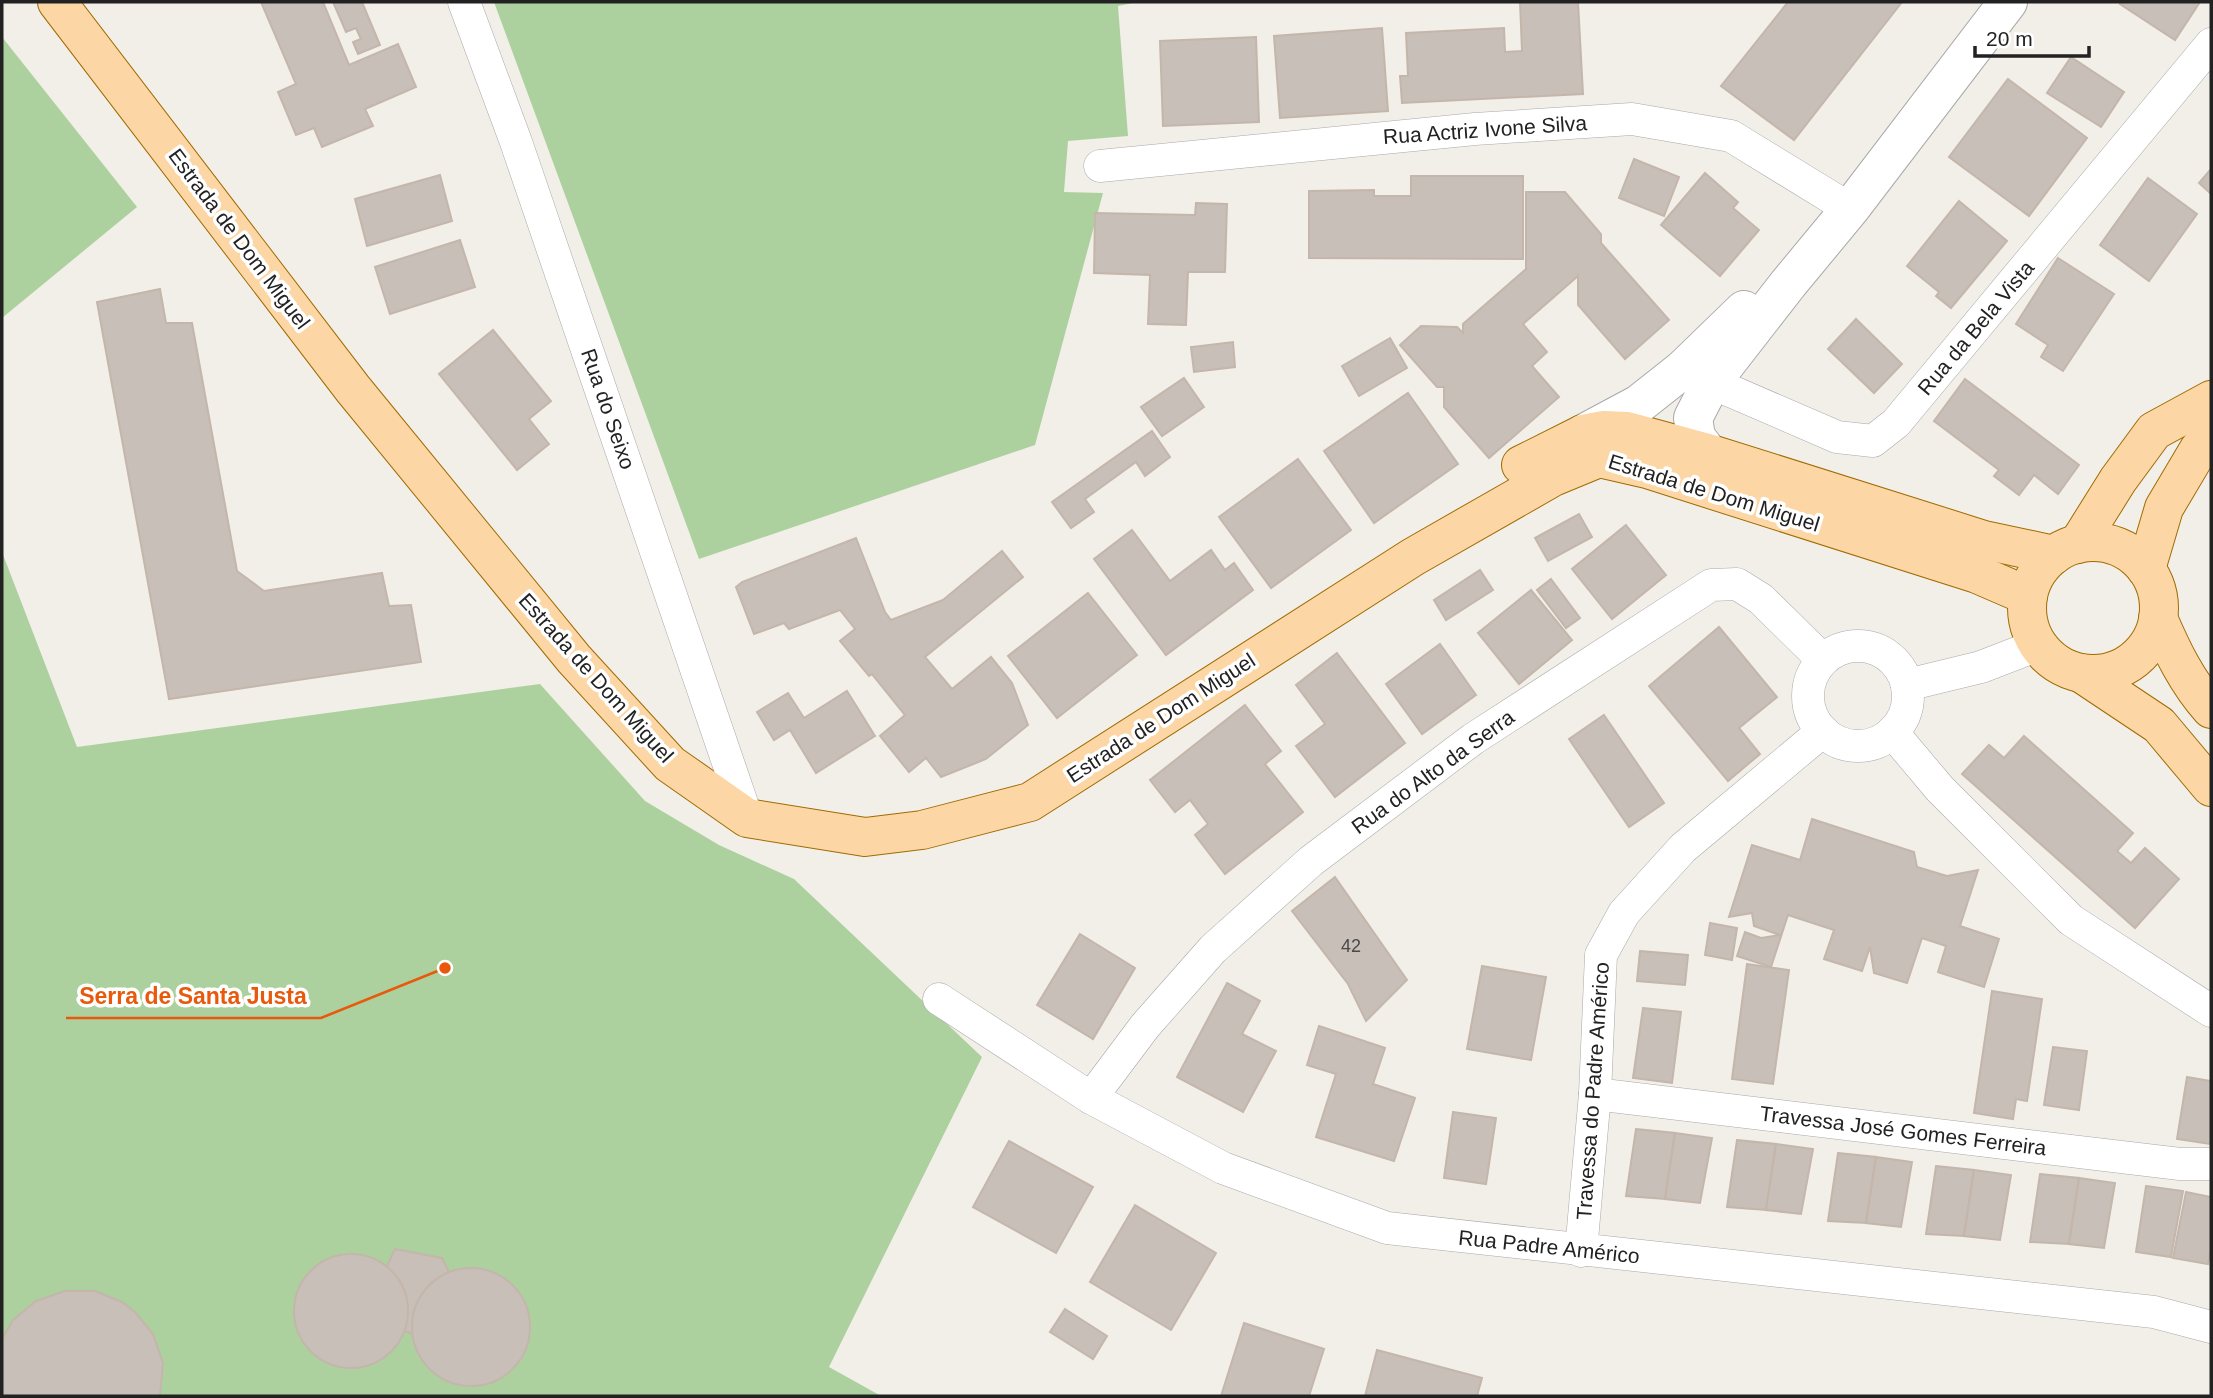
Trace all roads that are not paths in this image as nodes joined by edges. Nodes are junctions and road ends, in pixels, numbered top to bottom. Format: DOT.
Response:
graph roads {
  1 [pos="57,2"];
  2 [pos="464,2"];
  3 [pos="2008,2"];
  4 [pos="2209,49"];
  5 [pos="1100,166"];
  6 [pos="1850,209"];
  7 [pos="1696,377"];
  8 [pos="2211,400"];
  9 [pos="1583,434"];
  10 [pos="2211,434"];
  11 [pos="1709,453"];
  12 [pos="2066,549"];
  13 [pos="1413,557"];
  14 [pos="2146,569"];
  15 [pos="2028,596"];
  16 [pos="2158,618"];
  17 [pos="2038,645"];
  18 [pos="1823,660"];
  19 [pos="2081,673"];
  20 [pos="1907,685"];
  21 [pos="2211,709"];
  22 [pos="1823,731"];
  23 [pos="1892,732"];
  24 [pos="2211,787"];
  25 [pos="747,818"];
  26 [pos="939,999"];
  27 [pos="2211,1011"];
  28 [pos="1595,1094"];
  29 [pos="1091,1098"];
  30 [pos="2211,1164"];
  31 [pos="1581,1251"];
  32 [pos="2211,1327"];
  1 -- 25 [label="main road, Estrada de Dom Miguel"];
  2 -- 25 [label="street, Rua do Seixo"];
  3 -- 6 [label="street, Estrada de Dom Miguel"];
  4 -- 7 [label="street, Rua da Bela Vista"];
  5 -- 6 [label="street, Rua Actriz Ivone Silva"];
  6 -- 7 [label="street, Estrada de Dom Miguel"];
  7 -- 9 [label="street, Estrada de Dom Miguel"];
  7 -- 11 [label="street, Estrada de Dom Miguel"];
  8 -- 12 [label="main road"];
  9 -- 11 [label="main road, Estrada de Dom Miguel"];
  9 -- 13 [label="main road, Estrada de Dom Miguel"];
  10 -- 14 [label="main road"];
  11 -- 12 [label="main road, Estrada de Dom Miguel"];
  12 -- 14 [label="main road"];
  12 -- 15 [label="main road"];
  13 -- 15 [label="main road, Estrada de Dom Miguel"];
  13 -- 25 [label="main road, Estrada de Dom Miguel"];
  14 -- 16 [label="main road"];
  15 -- 17 [label="main road"];
  16 -- 19 [label="main road"];
  16 -- 21 [label="main road"];
  17 -- 19 [label="main road"];
  17 -- 20 [label="street"];
  18 -- 20 [label="street"];
  18 -- 22 [label="street"];
  18 -- 29 [label="street, Rua do Alto da Serra"];
  19 -- 24 [label="main road"];
  20 -- 23 [label="street"];
  22 -- 23 [label="street"];
  22 -- 28 [label="street, Travessa do Padre Américo"];
  23 -- 27 [label="street"];
  26 -- 29 [label="street, Rua Padre Américo"];
  28 -- 30 [label="street, Travessa José Gomes Ferreira"];
  28 -- 31 [label="street, Travessa do Padre Américo"];
  29 -- 31 [label="street, Rua Padre Américo"];
  31 -- 32 [label="street, Rua Padre Américo"];
}
